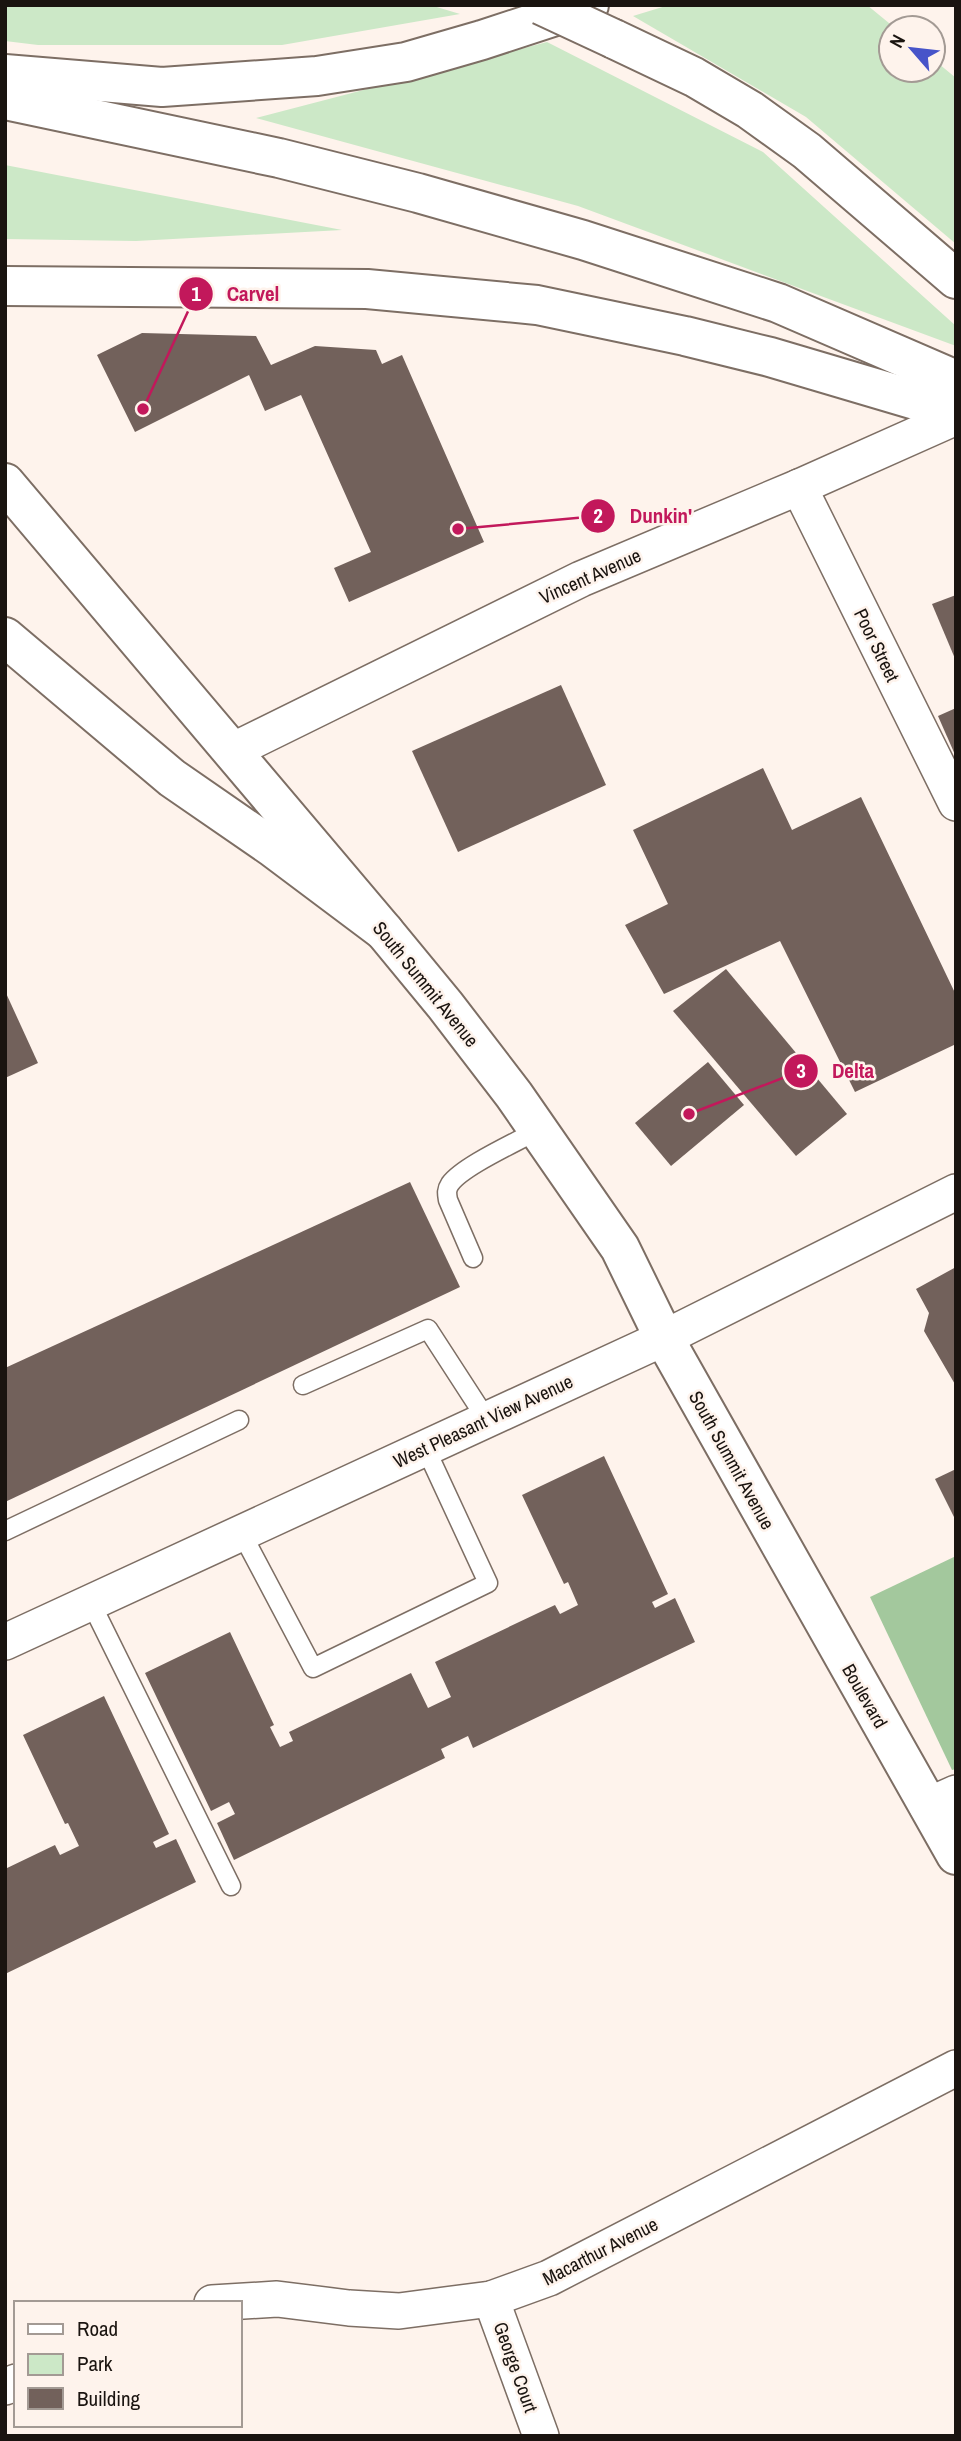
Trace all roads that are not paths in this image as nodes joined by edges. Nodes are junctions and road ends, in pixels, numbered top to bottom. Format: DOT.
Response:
graph roads {
  1 [pos="541,5"];
  2 [pos="589,5"];
  3 [pos="5,74"];
  4 [pos="5,100"];
  5 [pos="956,279"];
  6 [pos="5,286"];
  7 [pos="956,380"];
  8 [pos="956,415"];
  9 [pos="5,483"];
  10 [pos="799,487"];
  11 [pos="5,638"];
  12 [pos="232,751"];
  13 [pos="956,803"];
  14 [pos="384,931"];
  15 [pos="538,1130"];
  16 [pos="956,1192"];
  17 [pos="472,1258"];
  18 [pos="664,1338"];
  19 [pos="303,1385"];
  20 [pos="239,1420"];
  21 [pos="487,1420"];
  22 [pos="425,1447"];
  23 [pos="5,1531"];
  24 [pos="241,1532"];
  25 [pos="774,1536"];
  26 [pos="90,1601"];
  27 [pos="5,1642"];
  28 [pos="942,1799"];
  29 [pos="956,1855"];
  30 [pos="232,1886"];
  31 [pos="956,2068"];
  32 [pos="491,2299"];
  33 [pos="242,2301"];
  34 [pos="541,2436"];
  1 -- 5 [label="main road, bridge"];
  2 -- 3 [label="main road"];
  4 -- 7 [label="main road"];
  6 -- 8 [label="main road"];
  8 -- 10 [label="street, Vincent Avenue"];
  9 -- 12 [label="main road, South Summit Avenue"];
  10 -- 12 [label="street, Vincent Avenue"];
  10 -- 13 [label="street, Poor Street"];
  11 -- 14 [label="main road"];
  12 -- 14 [label="main road, South Summit Avenue"];
  14 -- 15 [label="main road, South Summit Avenue"];
  15 -- 17 [label="lane"];
  15 -- 18 [label="main road, South Summit Avenue"];
  16 -- 18 [label="street, West Pleasant View Avenue"];
  18 -- 21 [label="street, West Pleasant View Avenue"];
  18 -- 25 [label="main road, South Summit Avenue"];
  19 -- 21 [label="lane"];
  20 -- 23 [label="lane"];
  21 -- 22 [label="street, West Pleasant View Avenue"];
  22 -- 24 [label="street, West Pleasant View Avenue"];
  22 -- 24 [label="lane"];
  24 -- 26 [label="street, West Pleasant View Avenue"];
  25 -- 28 [label="main road, Boulevard"];
  26 -- 27 [label="street, West Pleasant View Avenue"];
  26 -- 30 [label="lane"];
  28 -- 29 [label="main road, Boulevard"];
  31 -- 32 [label="street, Macarthur Avenue"];
  32 -- 33 [label="street, Macarthur Avenue"];
  32 -- 34 [label="street, George Court"];
}
